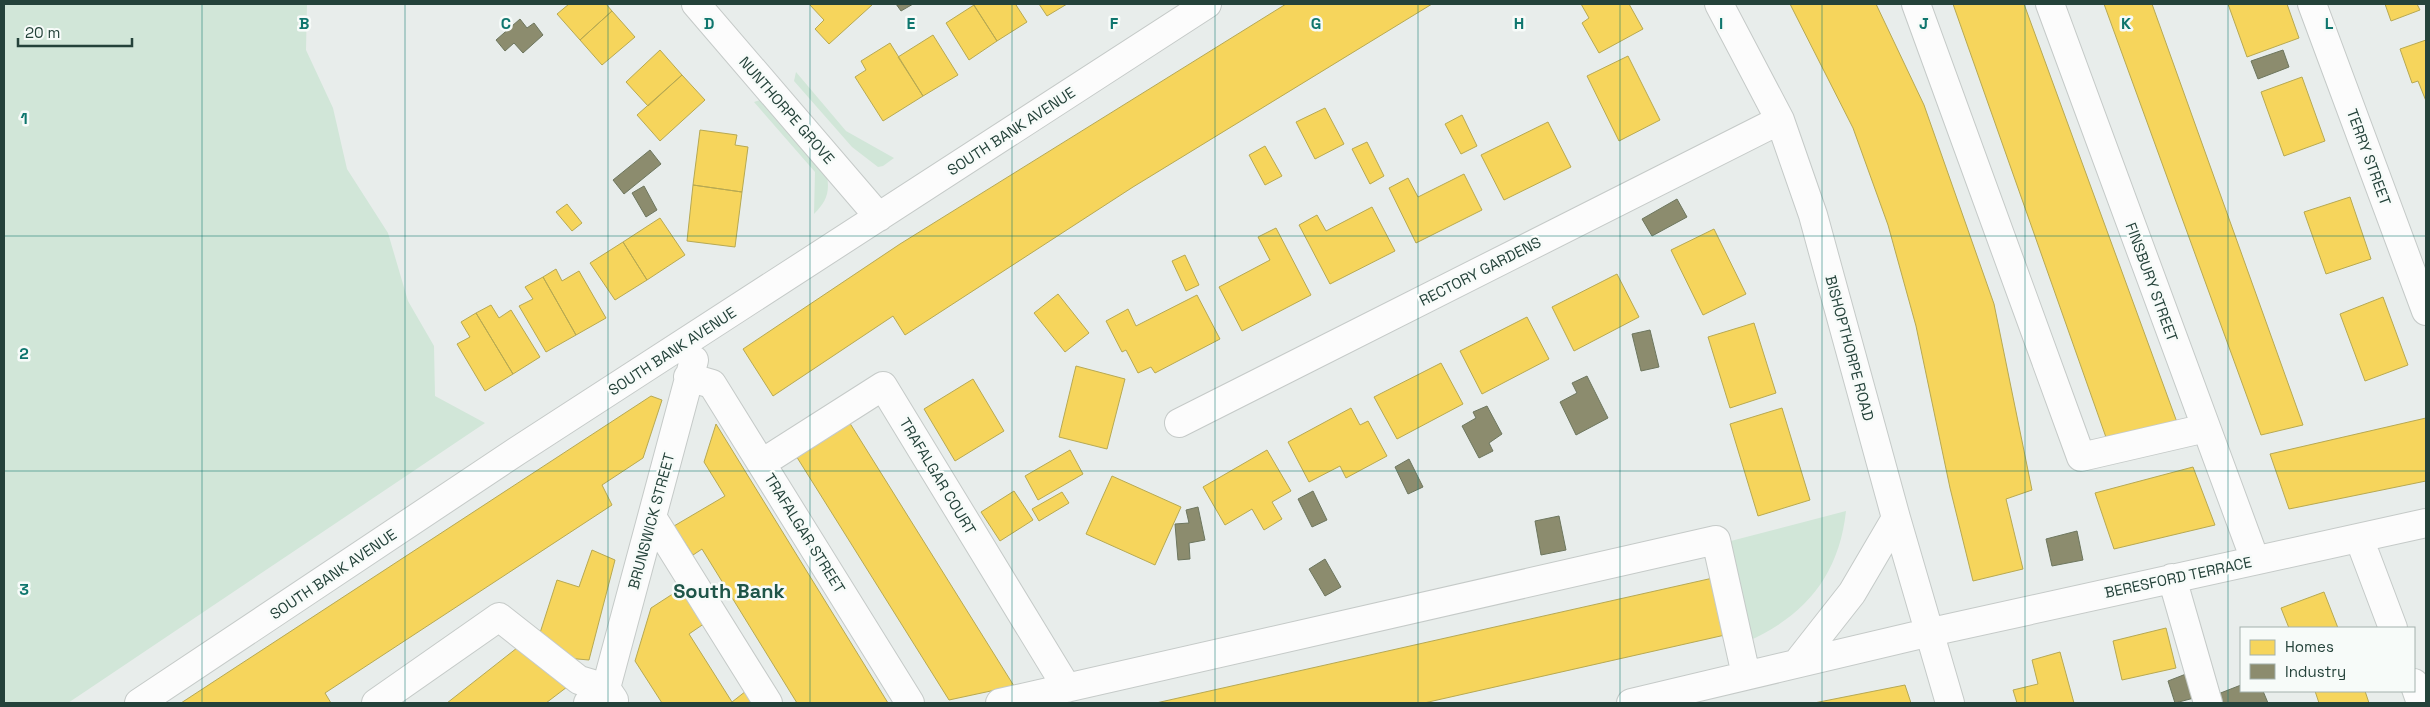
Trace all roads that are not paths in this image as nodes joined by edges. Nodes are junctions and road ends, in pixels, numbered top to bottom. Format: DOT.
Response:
graph roads {
  1 [pos="696,4"];
  2 [pos="1207,4"];
  3 [pos="1719,4"];
  4 [pos="1916,4"];
  5 [pos="2050,4"];
  6 [pos="2312,4"];
  7 [pos="1780,120"];
  8 [pos="879,216"];
  9 [pos="2426,311"];
  10 [pos="702,331"];
  11 [pos="688,377"];
  12 [pos="1179,423"];
  13 [pos="2206,428"];
  14 [pos="762,463"];
  15 [pos="652,517"];
  16 [pos="1896,518"];
  17 [pos="2426,523"];
  18 [pos="2359,538"];
  19 [pos="2254,560"];
  20 [pos="2172,578"];
  21 [pos="2393,627"];
  22 [pos="1930,632"];
  23 [pos="1797,663"];
  24 [pos="1746,675"];
  25 [pos="2415,686"];
  26 [pos="1067,688"];
  27 [pos="603,698"];
  28 [pos="139,703"];
  29 [pos="376,703"];
  30 [pos="768,703"];
  31 [pos="910,703"];
  32 [pos="1000,703"];
  33 [pos="1631,703"];
  34 [pos="1950,703"];
  35 [pos="2208,703"];
  36 [pos="2421,703"];
  1 -- 8 [label="street, NUNTHORPE GROVE"];
  2 -- 8 [label="street, SOUTH BANK AVENUE"];
  3 -- 7 [label="street, BISHOPTHORPE ROAD"];
  4 -- 13 [label="street"];
  5 -- 13 [label="street, FINSBURY STREET"];
  6 -- 9 [label="street, TERRY STREET"];
  7 -- 12 [label="street, RECTORY GARDENS"];
  7 -- 16 [label="street, BISHOPTHORPE ROAD"];
  8 -- 10 [label="street, SOUTH BANK AVENUE"];
  10 -- 11 [label="street, BRUNSWICK STREET"];
  10 -- 28 [label="street, SOUTH BANK AVENUE"];
  11 -- 14 [label="street, TRAFALGAR STREET"];
  11 -- 15 [label="street, BRUNSWICK STREET"];
  13 -- 19 [label="street, FINSBURY STREET"];
  14 -- 26 [label="street, TRAFALGAR COURT"];
  14 -- 31 [label="street, TRAFALGAR STREET"];
  15 -- 27 [label="street, BRUNSWICK STREET"];
  15 -- 30 [label="street"];
  16 -- 22 [label="street, BISHOPTHORPE ROAD"];
  16 -- 23 [label="street"];
  17 -- 18 [label="street, BERESFORD TERRACE"];
  18 -- 19 [label="street, BERESFORD TERRACE"];
  18 -- 21 [label="street"];
  19 -- 20 [label="street, BERESFORD TERRACE"];
  20 -- 22 [label="street, BERESFORD TERRACE"];
  20 -- 35 [label="street"];
  22 -- 23 [label="street, BERESFORD TERRACE"];
  22 -- 34 [label="street, BISHOPTHORPE ROAD"];
  23 -- 24 [label="street, BERESFORD TERRACE"];
  24 -- 26 [label="street"];
  24 -- 33 [label="street, BERESFORD TERRACE"];
  25 -- 36 [label="street"];
  26 -- 32 [label="street"];
  27 -- 29 [label="street"];
}
